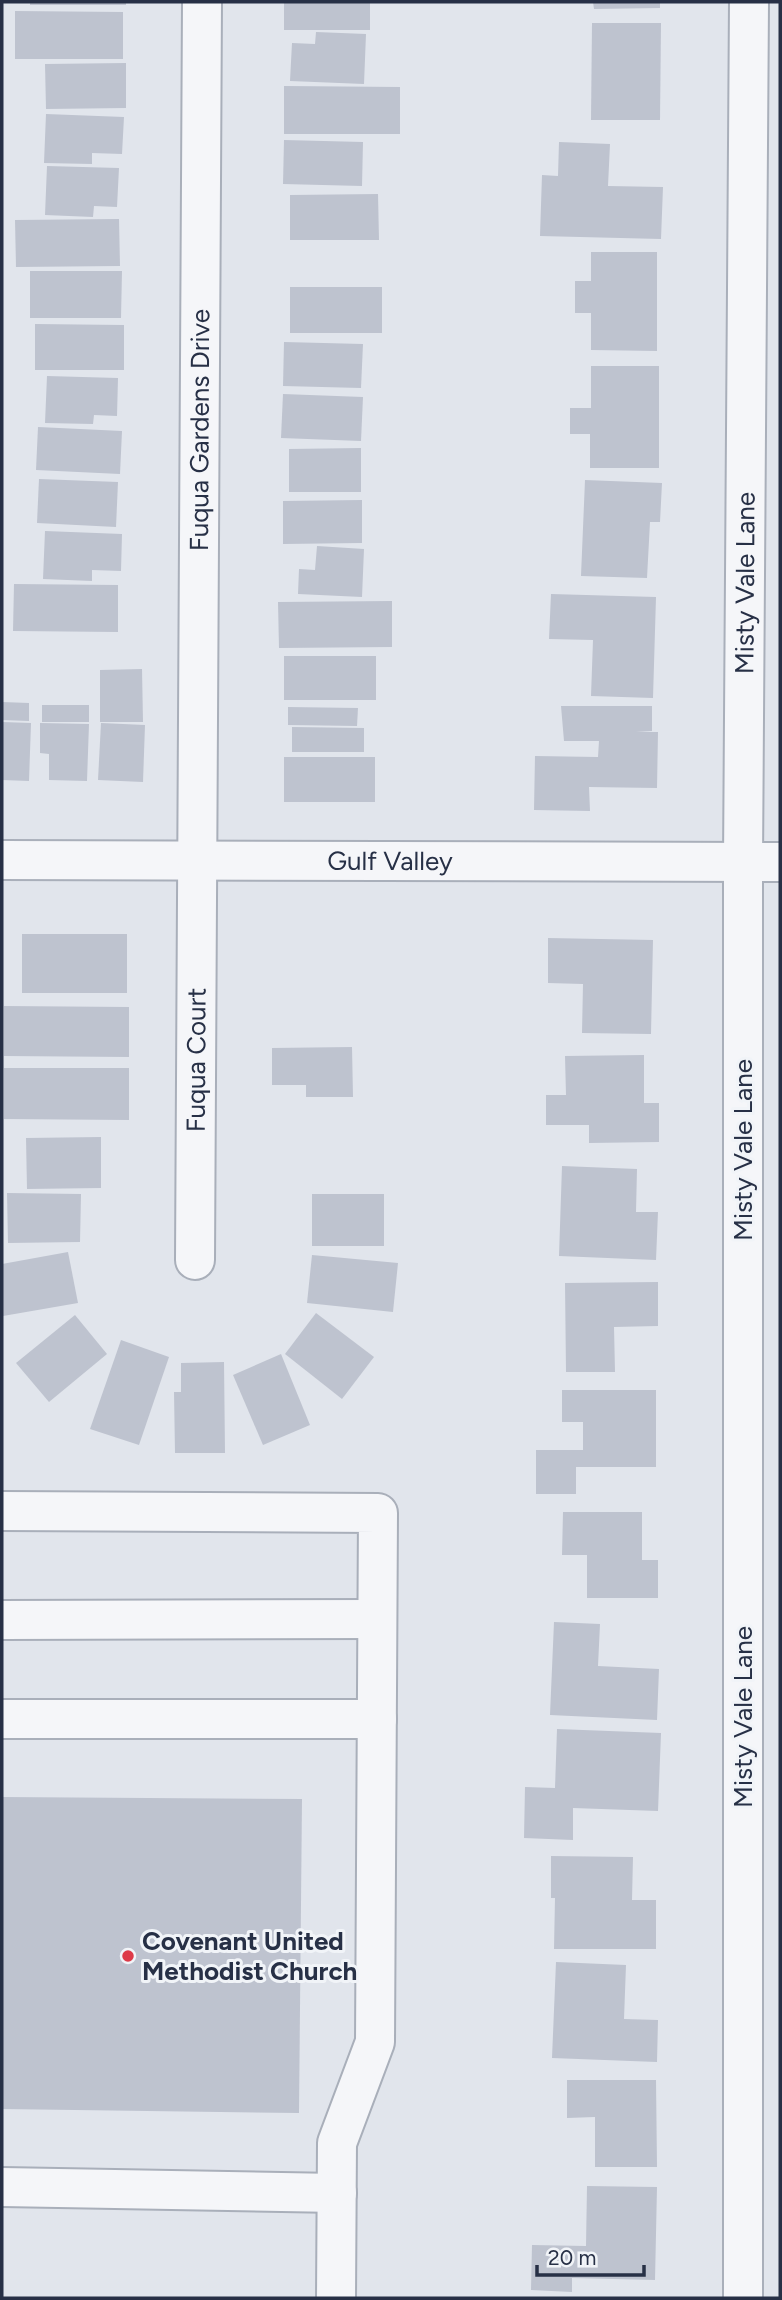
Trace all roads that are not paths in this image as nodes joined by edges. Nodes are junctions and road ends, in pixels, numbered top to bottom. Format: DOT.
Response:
graph roads {
  1 [pos="202,2"];
  2 [pos="749,2"];
  3 [pos="2,860"];
  4 [pos="199,860"];
  5 [pos="762,862"];
  6 [pos="195,1260"];
  7 [pos="2,1511"];
  8 [pos="377,1619"];
  9 [pos="2,1620"];
  10 [pos="2,1719"];
  11 [pos="377,1719"];
  12 [pos="2,2187"];
  13 [pos="337,2193"];
  14 [pos="336,2298"];
  15 [pos="743,2298"];
  1 -- 4 [label="street, Fuqua Gardens Drive"];
  2 -- 5 [label="street, Misty Vale Lane"];
  3 -- 4 [label="street, Gulf Valley"];
  4 -- 5 [label="street, Gulf Valley"];
  4 -- 6 [label="street, Fuqua Court"];
  5 -- 15 [label="street, Misty Vale Lane"];
  7 -- 8 [label="street"];
  8 -- 9 [label="street"];
  8 -- 11 [label="street"];
  10 -- 11 [label="street"];
  11 -- 13 [label="street"];
  12 -- 13 [label="street"];
  13 -- 14 [label="street"];
}
